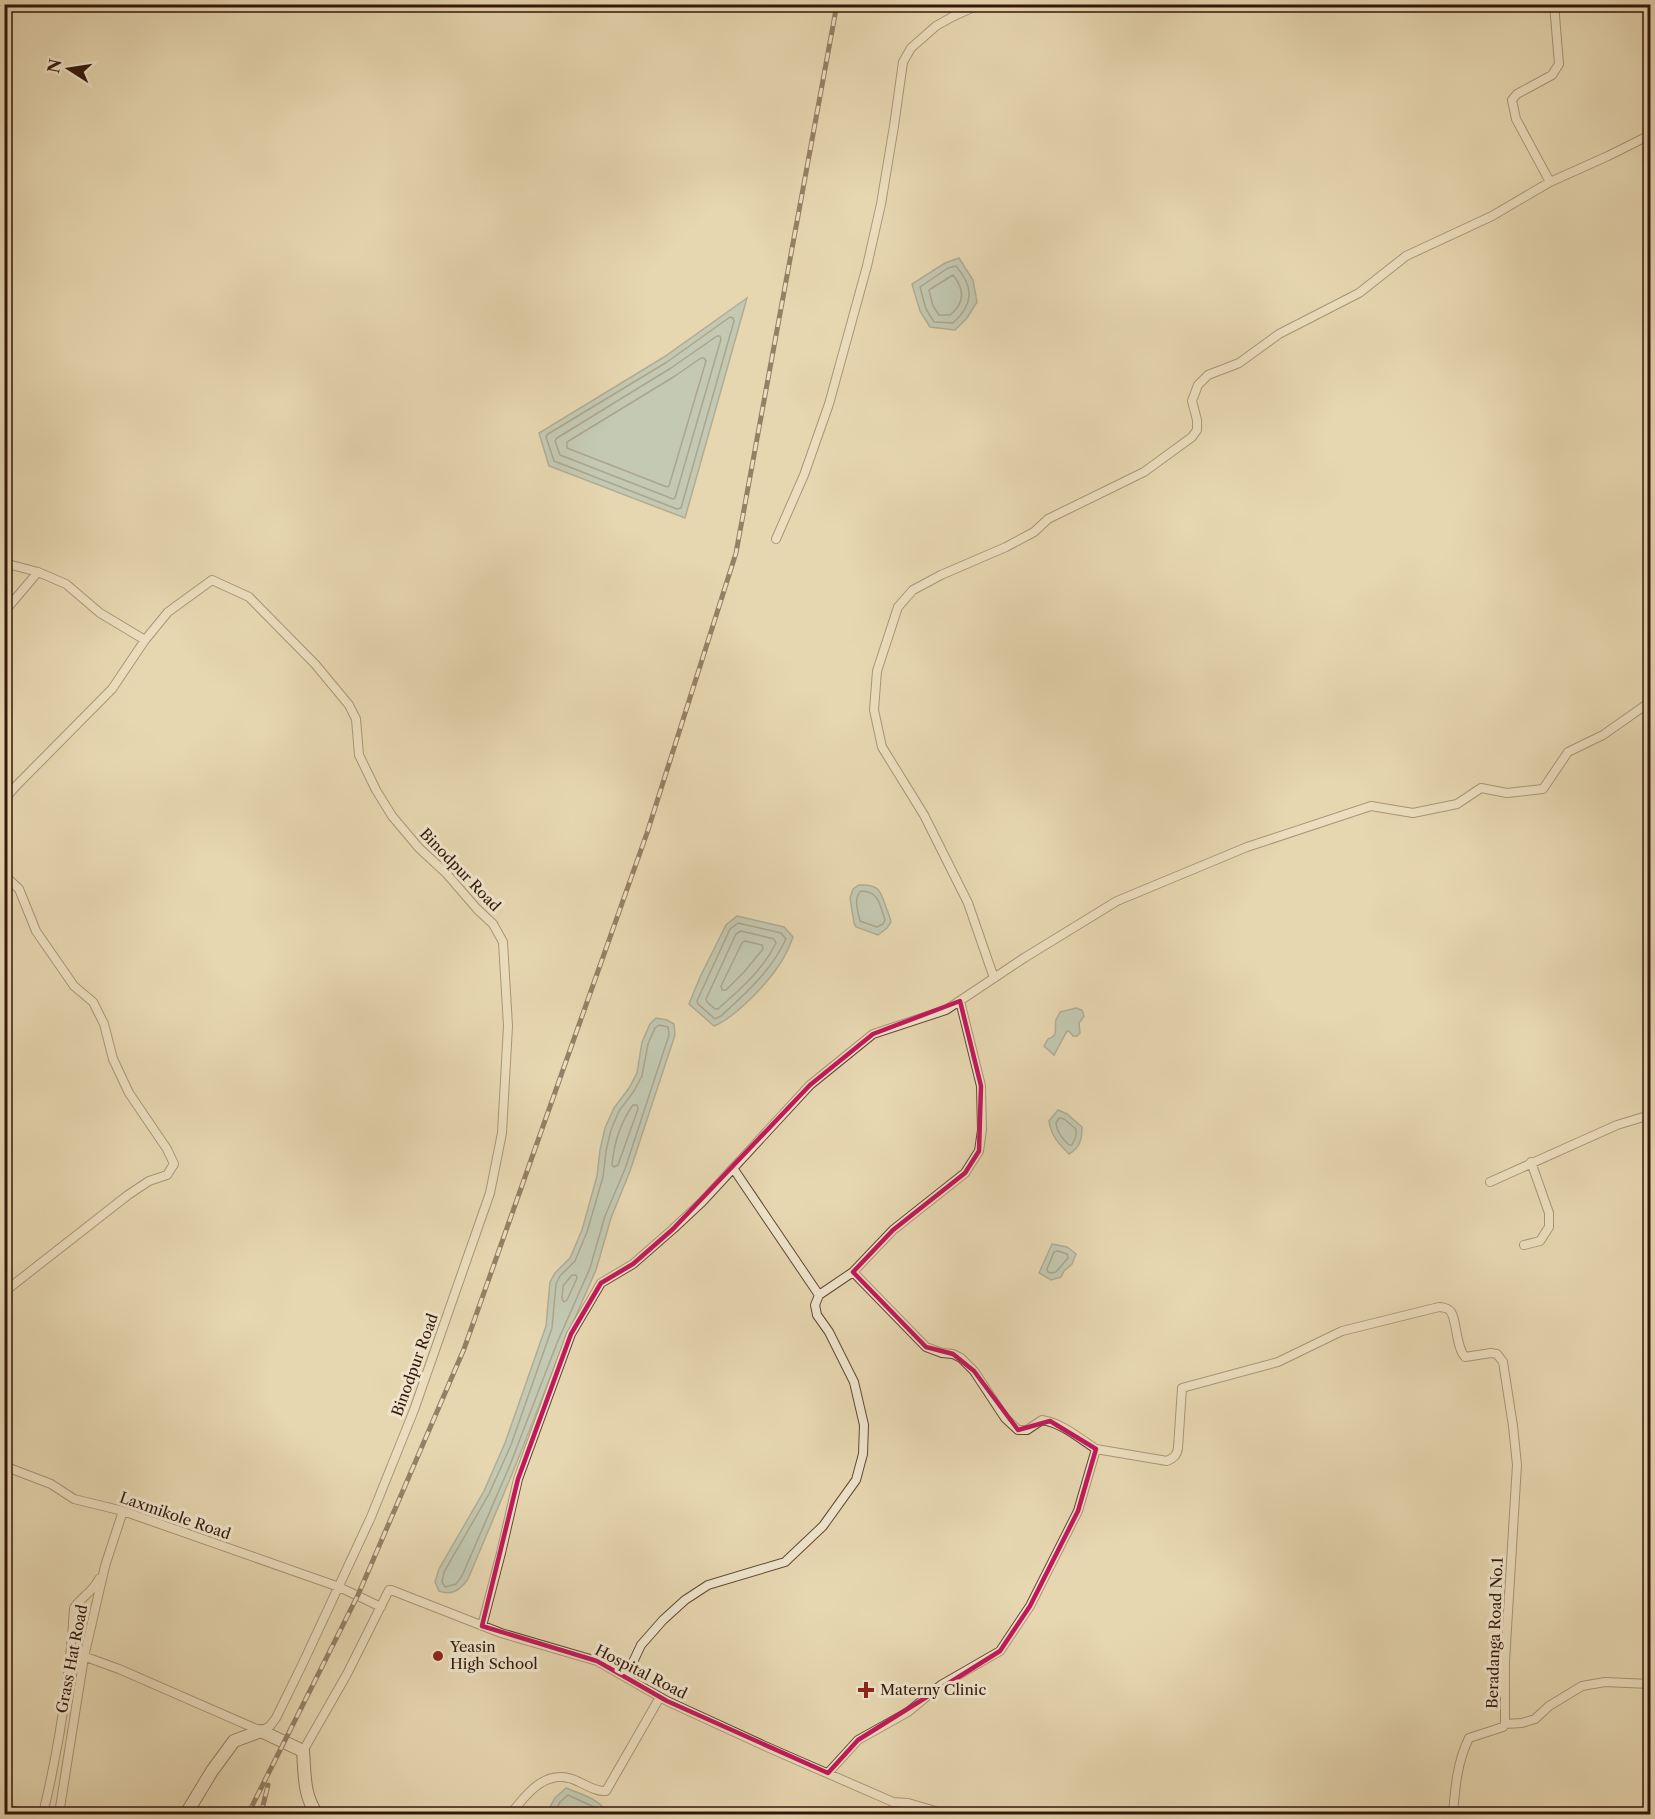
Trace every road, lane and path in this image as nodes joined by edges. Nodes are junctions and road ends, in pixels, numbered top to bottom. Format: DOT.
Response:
graph roads {
  1 [pos="980,4"];
  2 [pos="1554,4"];
  3 [pos="1650,135"];
  4 [pos="1550,182"];
  5 [pos="776,539"];
  6 [pos="4,563"];
  7 [pos="38,572"];
  8 [pos="4,612"];
  9 [pos="145,640"];
  10 [pos="1650,702"];
  11 [pos="4,800"];
  12 [pos="4,875"];
  13 [pos="994,978"];
  14 [pos="960,1000"];
  15 [pos="1650,1115"];
  16 [pos="1531,1162"];
  17 [pos="733,1168"];
  18 [pos="1490,1182"];
  19 [pos="1524,1245"];
  20 [pos="853,1272"];
  21 [pos="4,1292"];
  22 [pos="819,1294"];
  23 [pos="1095,1449"];
  24 [pos="4,1466"];
  25 [pos="123,1511"];
  26 [pos="105,1566"];
  27 [pos="339,1587"];
  28 [pos="381,1607"];
  29 [pos="482,1626"];
  30 [pos="72,1652"];
  31 [pos="84,1657"];
  32 [pos="626,1677"];
  33 [pos="1650,1684"];
  34 [pos="660,1697"];
  35 [pos="1505,1724"];
  36 [pos="261,1731"];
  37 [pos="303,1751"];
  38 [pos="828,1773"];
  39 [pos="908,1803"];
  40 [pos="43,1815"];
  41 [pos="60,1815"];
  42 [pos="186,1815"];
  43 [pos="316,1815"];
  44 [pos="511,1815"];
  45 [pos="900,1815"];
  46 [pos="946,1815"];
  47 [pos="1453,1815"];
  1 -- 5 [label="street"];
  2 -- 4 [label="street"];
  3 -- 4 [label="street"];
  4 -- 13 [label="street"];
  6 -- 7 [label="street"];
  7 -- 8 [label="street"];
  7 -- 9 [label="street"];
  9 -- 11 [label="street"];
  9 -- 27 [label="street, Binodpur Road"];
  10 -- 13 [label="street"];
  12 -- 21 [label="street"];
  13 -- 14 [label="street"];
  14 -- 17 [label="street"];
  14 -- 20 [label="street"];
  15 -- 16 [label="street"];
  16 -- 18 [label="street"];
  16 -- 19 [label="street"];
  17 -- 22 [label="street"];
  17 -- 29 [label="street"];
  20 -- 22 [label="street"];
  20 -- 23 [label="street"];
  22 -- 32 [label="street"];
  23 -- 35 [label="street, Beradanga Road No.1"];
  23 -- 38 [label="street"];
  24 -- 25 [label="street, Laxmikole Road"];
  25 -- 26 [label="street, Grass Hat Road"];
  25 -- 27 [label="street, Laxmikole Road"];
  26 -- 30 [label="street"];
  26 -- 31 [label="street, Grass Hat Road"];
  27 -- 28 [label="street, Laxmikole Road"];
  27 -- 36 [label="street"];
  28 -- 29 [label="street, Hospital Road"];
  28 -- 37 [label="street, Hospital Road"];
  29 -- 32 [label="street, Hospital Road"];
  30 -- 31 [label="street"];
  30 -- 40 [label="street"];
  31 -- 36 [label="street"];
  31 -- 41 [label="street, Grass Hat Road"];
  32 -- 34 [label="street, Hospital Road"];
  33 -- 35 [label="street"];
  34 -- 38 [label="street, Hospital Road"];
  34 -- 44 [label="street"];
  35 -- 47 [label="street, Beradanga Road No.1"];
  36 -- 37 [label="street"];
  36 -- 42 [label="street"];
  37 -- 43 [label="street"];
  38 -- 39 [label="street, Hospital Road"];
  39 -- 45 [label="street"];
  39 -- 46 [label="street, Hospital Road"];
}
